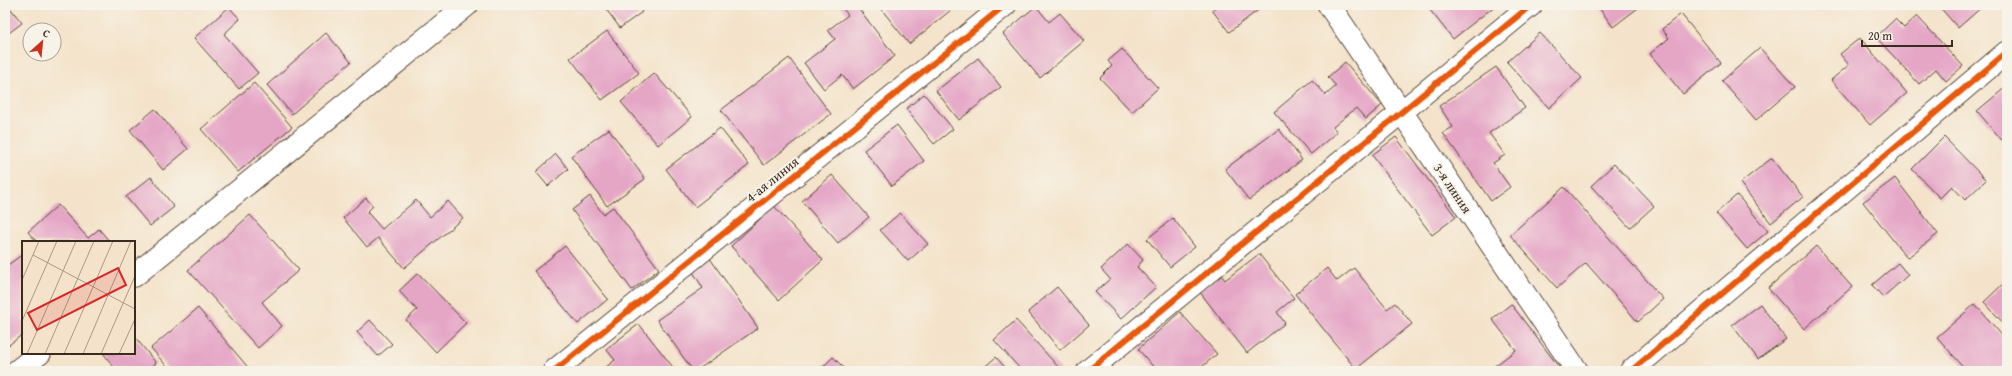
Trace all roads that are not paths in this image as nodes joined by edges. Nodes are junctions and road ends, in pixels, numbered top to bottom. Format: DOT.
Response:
graph roads {
  1 [pos="467,5"];
  2 [pos="1005,5"];
  3 [pos="1329,5"];
  4 [pos="1531,5"];
  5 [pos="2007,52"];
  6 [pos="1402,113"];
  7 [pos="135,275"];
  8 [pos="39,354"];
  9 [pos="18,371"];
  10 [pos="554,371"];
  11 [pos="1088,371"];
  12 [pos="1577,371"];
  13 [pos="1631,371"];
  1 -- 7 [label="street"];
  2 -- 10 [label="street, 4-ая линия"];
  3 -- 6 [label="street, 3-я линия"];
  4 -- 6 [label="street"];
  5 -- 13 [label="street"];
  6 -- 11 [label="street"];
  6 -- 12 [label="street, 3-я линия"];
  8 -- 9 [label="street"];
}
